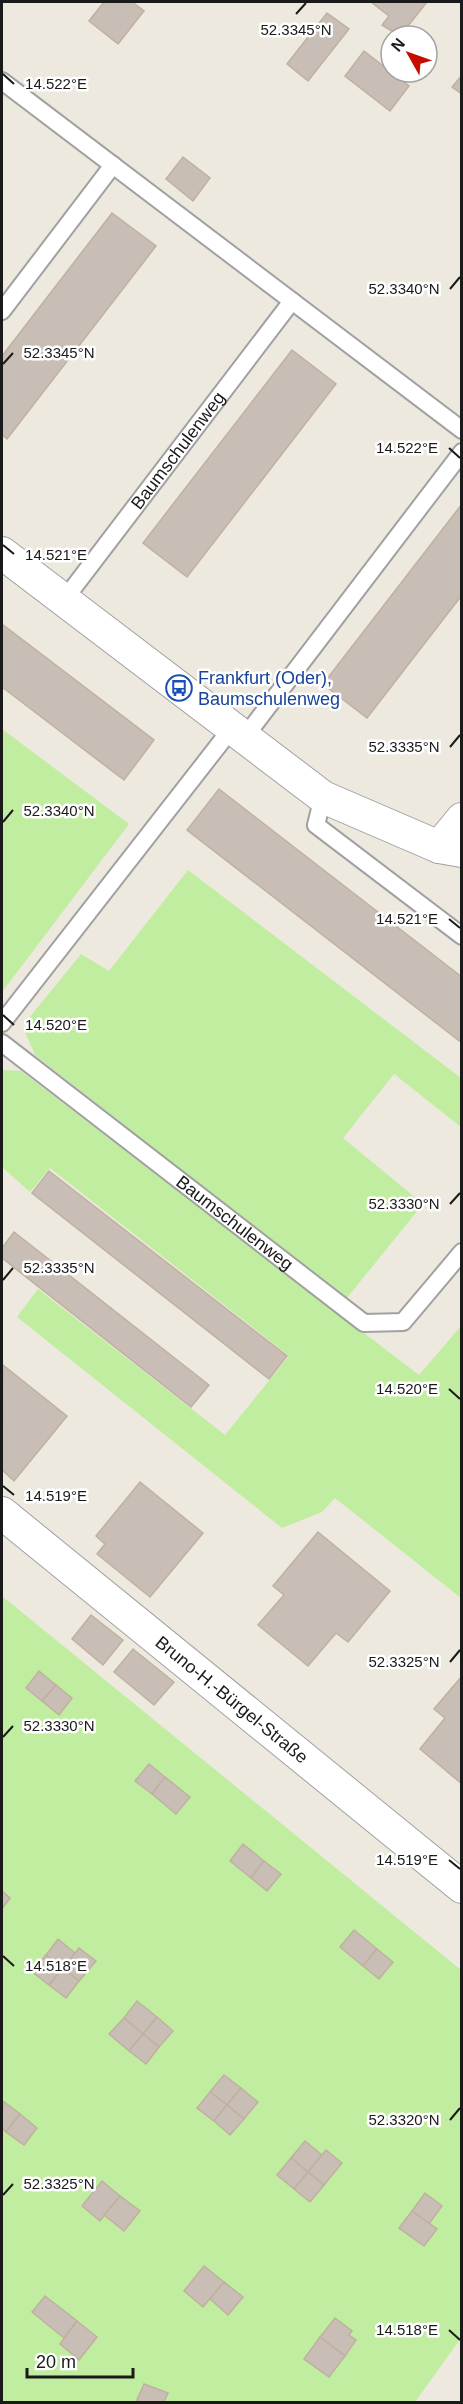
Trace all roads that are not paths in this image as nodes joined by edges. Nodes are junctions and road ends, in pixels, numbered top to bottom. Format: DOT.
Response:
graph roads {
  1 [pos="2,81"];
  2 [pos="113,165"];
  3 [pos="292,301"];
  4 [pos="2,310"];
  5 [pos="462,430"];
  6 [pos="462,452"];
  7 [pos="2,553"];
  8 [pos="64,600"];
  9 [pos="238,733"];
  10 [pos="323,797"];
  11 [pos="462,819"];
  12 [pos="450,849"];
  13 [pos="462,936"];
  14 [pos="2,1023"];
  15 [pos="2,1044"];
  16 [pos="462,1252"];
  17 [pos="2,1513"];
  18 [pos="462,1887"];
  1 -- 2 [label="lane"];
  2 -- 3 [label="lane"];
  2 -- 4 [label="lane"];
  3 -- 5 [label="lane"];
  3 -- 8 [label="lane, Baumschulenweg"];
  6 -- 9 [label="lane"];
  7 -- 8 [label="street"];
  8 -- 9 [label="street"];
  9 -- 10 [label="street"];
  9 -- 14 [label="lane"];
  10 -- 12 [label="street"];
  10 -- 13 [label="lane"];
  11 -- 12 [label="street"];
  15 -- 16 [label="lane, Baumschulenweg"];
  17 -- 18 [label="street, Bruno-H.-Bürgel-Straße"];
}
